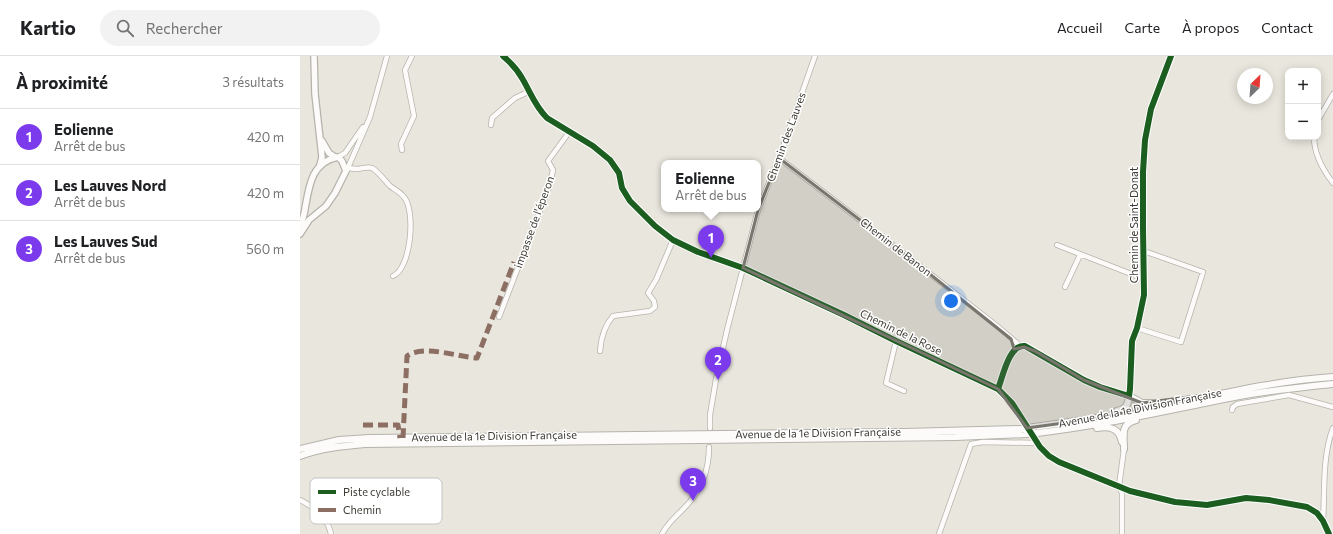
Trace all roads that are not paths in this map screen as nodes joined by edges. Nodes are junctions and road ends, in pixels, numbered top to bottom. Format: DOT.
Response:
graph roads {
  1 [pos="314,56"];
  2 [pos="387,56"];
  3 [pos="412,56"];
  4 [pos="503,56"];
  5 [pos="815,56"];
  6 [pos="1171,56"];
  7 [pos="528,92"];
  8 [pos="1333,94"];
  9 [pos="1321,115"];
  10 [pos="370,117"];
  11 [pos="491,125"];
  12 [pos="570,132"];
  13 [pos="320,137"];
  14 [pos="1315,140"];
  15 [pos="402,150"];
  16 [pos="336,157"];
  17 [pos="778,158"];
  18 [pos="320,165"];
  19 [pos="347,170"];
  20 [pos="1333,183"];
  21 [pos="761,202"];
  22 [pos="305,210"];
  23 [pos="757,212"];
  24 [pos="315,215"];
  25 [pos="300,231"];
  26 [pos="300,234"];
  27 [pos="673,240"];
  28 [pos="1057,245"];
  29 [pos="1144,251"];
  30 [pos="1080,255"];
  31 [pos="743,268"];
  32 [pos="392,276"];
  33 [pos="1144,279"];
  34 [pos="1065,287"];
  35 [pos="499,317"];
  36 [pos="1137,328"];
  37 [pos="896,341"];
  38 [pos="1017,348"];
  39 [pos="600,351"];
  40 [pos="1333,377"];
  41 [pos="1333,384"];
  42 [pos="998,389"];
  43 [pos="904,390"];
  44 [pos="1219,393"];
  45 [pos="1129,396"];
  46 [pos="1235,397"];
  47 [pos="1333,407"];
  48 [pos="1232,410"];
  49 [pos="1033,426"];
  50 [pos="710,428"];
  51 [pos="1333,428"];
  52 [pos="1023,430"];
  53 [pos="1054,431"];
  54 [pos="1037,443"];
  55 [pos="709,448"];
  56 [pos="300,449"];
  57 [pos="1124,449"];
  58 [pos="300,456"];
  59 [pos="1119,486"];
  60 [pos="300,500"];
  61 [pos="310,507"];
  62 [pos="1323,521"];
  63 [pos="328,524"];
  64 [pos="331,534"];
  65 [pos="662,534"];
  66 [pos="938,534"];
  67 [pos="1122,534"];
  68 [pos="1329,534"];
  1 -- 13 [label="main road"];
  2 -- 10 [label="street"];
  3 -- 15 [label="street"];
  4 -- 7 [label="street, Chemin de la Rose"];
  5 -- 17 [label="street, Chemin des Lauves"];
  6 -- 29 [label="street, Chemin de Saint-Donat"];
  7 -- 11 [label="street"];
  7 -- 12 [label="street, Chemin de la Rose"];
  8 -- 9 [label="street"];
  10 -- 16 [label="street"];
  10 -- 19 [label="street"];
  12 -- 27 [label="street, Chemin de la Rose"];
  12 -- 35 [label="street, impasse de l'éperon"];
  13 -- 16 [label="main road"];
  13 -- 18 [label="main road"];
  14 -- 20 [label="street"];
  16 -- 18 [label="main road"];
  16 -- 19 [label="main road"];
  17 -- 21 [label="street, Chemin des Lauves"];
  17 -- 38 [label="street, Chemin de Banon"];
  18 -- 22 [label="main road"];
  19 -- 24 [label="main road"];
  19 -- 32 [label="street"];
  22 -- 24 [label="main road"];
  22 -- 25 [label="main road"];
  23 -- 31 [label="street, Chemin des Lauves"];
  24 -- 26 [label="main road"];
  27 -- 31 [label="street, Chemin de la Rose"];
  27 -- 39 [label="street"];
  28 -- 30 [label="street"];
  29 -- 33 [label="street, Chemin de Saint-Donat"];
  29 -- 36 [label="street"];
  30 -- 33 [label="street"];
  30 -- 34 [label="street"];
  31 -- 37 [label="street, Chemin de la Rose"];
  31 -- 50 [label="street, Chemin des Lauves"];
  33 -- 36 [label="street, Chemin de Saint-Donat"];
  36 -- 45 [label="street, Chemin de Saint-Donat"];
  37 -- 42 [label="street, Chemin de la Rose"];
  37 -- 43 [label="street"];
  38 -- 42 [label="street"];
  38 -- 45 [label="street"];
  40 -- 44 [label="highway, Avenue de la 1e Division Française"];
  41 -- 46 [label="highway, Avenue de la 1e Division Française"];
  42 -- 54 [label="street, Chemin de la Rose"];
  44 -- 45 [label="highway"];
  44 -- 49 [label="highway, Avenue de la 1e Division Française"];
  45 -- 49 [label="highway"];
  46 -- 53 [label="highway, Avenue de la 1e Division Française"];
  46 -- 57 [label="highway"];
  47 -- 48 [label="street"];
  49 -- 52 [label="highway, Avenue de la 1e Division Française, bridge"];
  51 -- 62 [label="street"];
  52 -- 53 [label="highway, Avenue de la 1e Division Française, bridge"];
  52 -- 56 [label="highway, Avenue de la 1e Division Française"];
  52 -- 58 [label="highway, Avenue de la 1e Division Française"];
  53 -- 57 [label="highway"];
  54 -- 59 [label="street, Chemin de la Rose"];
  54 -- 66 [label="street"];
  55 -- 65 [label="street"];
  57 -- 59 [label="street"];
  59 -- 62 [label="street, Chemin de la Rose"];
  59 -- 67 [label="street"];
  60 -- 61 [label="street"];
  62 -- 68 [label="street, Chemin de la Rose"];
  63 -- 64 [label="street"];
}
